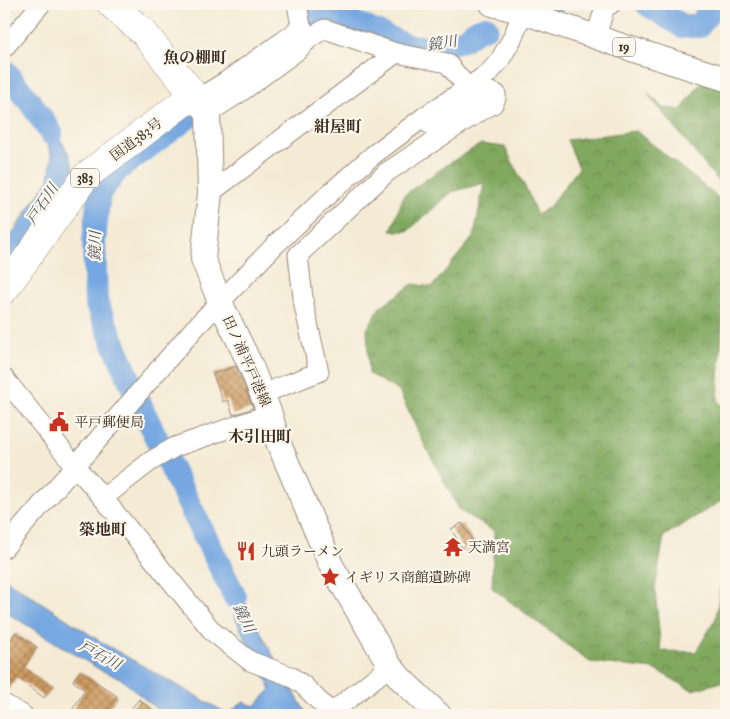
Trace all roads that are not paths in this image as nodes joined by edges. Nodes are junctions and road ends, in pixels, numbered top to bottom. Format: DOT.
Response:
graph roads {
  1 [pos="41,4"];
  2 [pos="110,4"];
  3 [pos="297,4"];
  4 [pos="492,4"];
  5 [pos="607,5"];
  6 [pos="523,12"];
  7 [pos="307,33"];
  8 [pos="596,36"];
  9 [pos="4,48"];
  10 [pos="396,53"];
  11 [pos="726,79"];
  12 [pos="468,88"];
  13 [pos="203,106"];
  14 [pos="424,117"];
  15 [pos="210,193"];
  16 [pos="4,290"];
  17 [pos="220,302"];
  18 [pos="4,378"];
  19 [pos="266,404"];
  20 [pos="74,466"];
  21 [pos="103,498"];
  22 [pos="4,548"];
  23 [pos="390,666"];
  24 [pos="4,704"];
  25 [pos="332,714"];
  26 [pos="23,715"];
  27 [pos="439,715"];
  1 -- 9 [label="street"];
  2 -- 13 [label="highway"];
  3 -- 7 [label="street"];
  4 -- 6 [label="main road, 19"];
  5 -- 8 [label="street"];
  6 -- 8 [label="main road, 19"];
  6 -- 12 [label="street"];
  7 -- 10 [label="street"];
  7 -- 13 [label="street"];
  8 -- 11 [label="main road, 19"];
  10 -- 12 [label="street"];
  10 -- 15 [label="street"];
  12 -- 14 [label="street"];
  13 -- 15 [label="main road, 田ノ浦平戸港線"];
  13 -- 16 [label="highway, 国道383号 / 383"];
  14 -- 17 [label="street"];
  14 -- 19 [label="street"];
  15 -- 17 [label="main road, 田ノ浦平戸港線"];
  17 -- 19 [label="main road, 田ノ浦平戸港線"];
  17 -- 20 [label="street"];
  18 -- 20 [label="street"];
  19 -- 21 [label="street"];
  19 -- 23 [label="main road, 田ノ浦平戸港線"];
  20 -- 21 [label="street"];
  20 -- 22 [label="street"];
  21 -- 25 [label="street"];
  23 -- 25 [label="street"];
  23 -- 27 [label="main road, 田ノ浦平戸港線"];
  24 -- 26 [label="street"];
}
